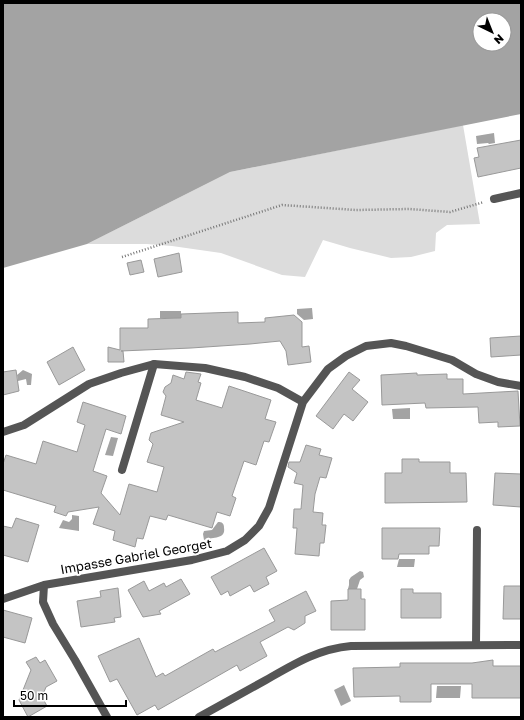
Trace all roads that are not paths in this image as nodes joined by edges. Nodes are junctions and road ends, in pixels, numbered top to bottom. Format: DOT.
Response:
graph roads {
  1 [pos="521,193"];
  2 [pos="494,199"];
  3 [pos="154,364"];
  4 [pos="521,386"];
  5 [pos="303,402"];
  6 [pos="3,432"];
  7 [pos="122,470"];
  8 [pos="477,530"];
  9 [pos="44,585"];
  10 [pos="3,599"];
  11 [pos="521,644"];
  12 [pos="476,645"];
  13 [pos="107,717"];
  14 [pos="199,717"];
  1 -- 2 [label="street"];
  3 -- 5 [label="street"];
  3 -- 6 [label="street"];
  3 -- 7 [label="street"];
  4 -- 5 [label="street, Impasse Gabriel Georget"];
  5 -- 9 [label="street, Impasse Gabriel Georget"];
  8 -- 12 [label="street"];
  9 -- 10 [label="street, Impasse Gabriel Georget"];
  9 -- 13 [label="street, Impasse Gabriel Georget"];
  11 -- 12 [label="street"];
  12 -- 14 [label="street"];
}
